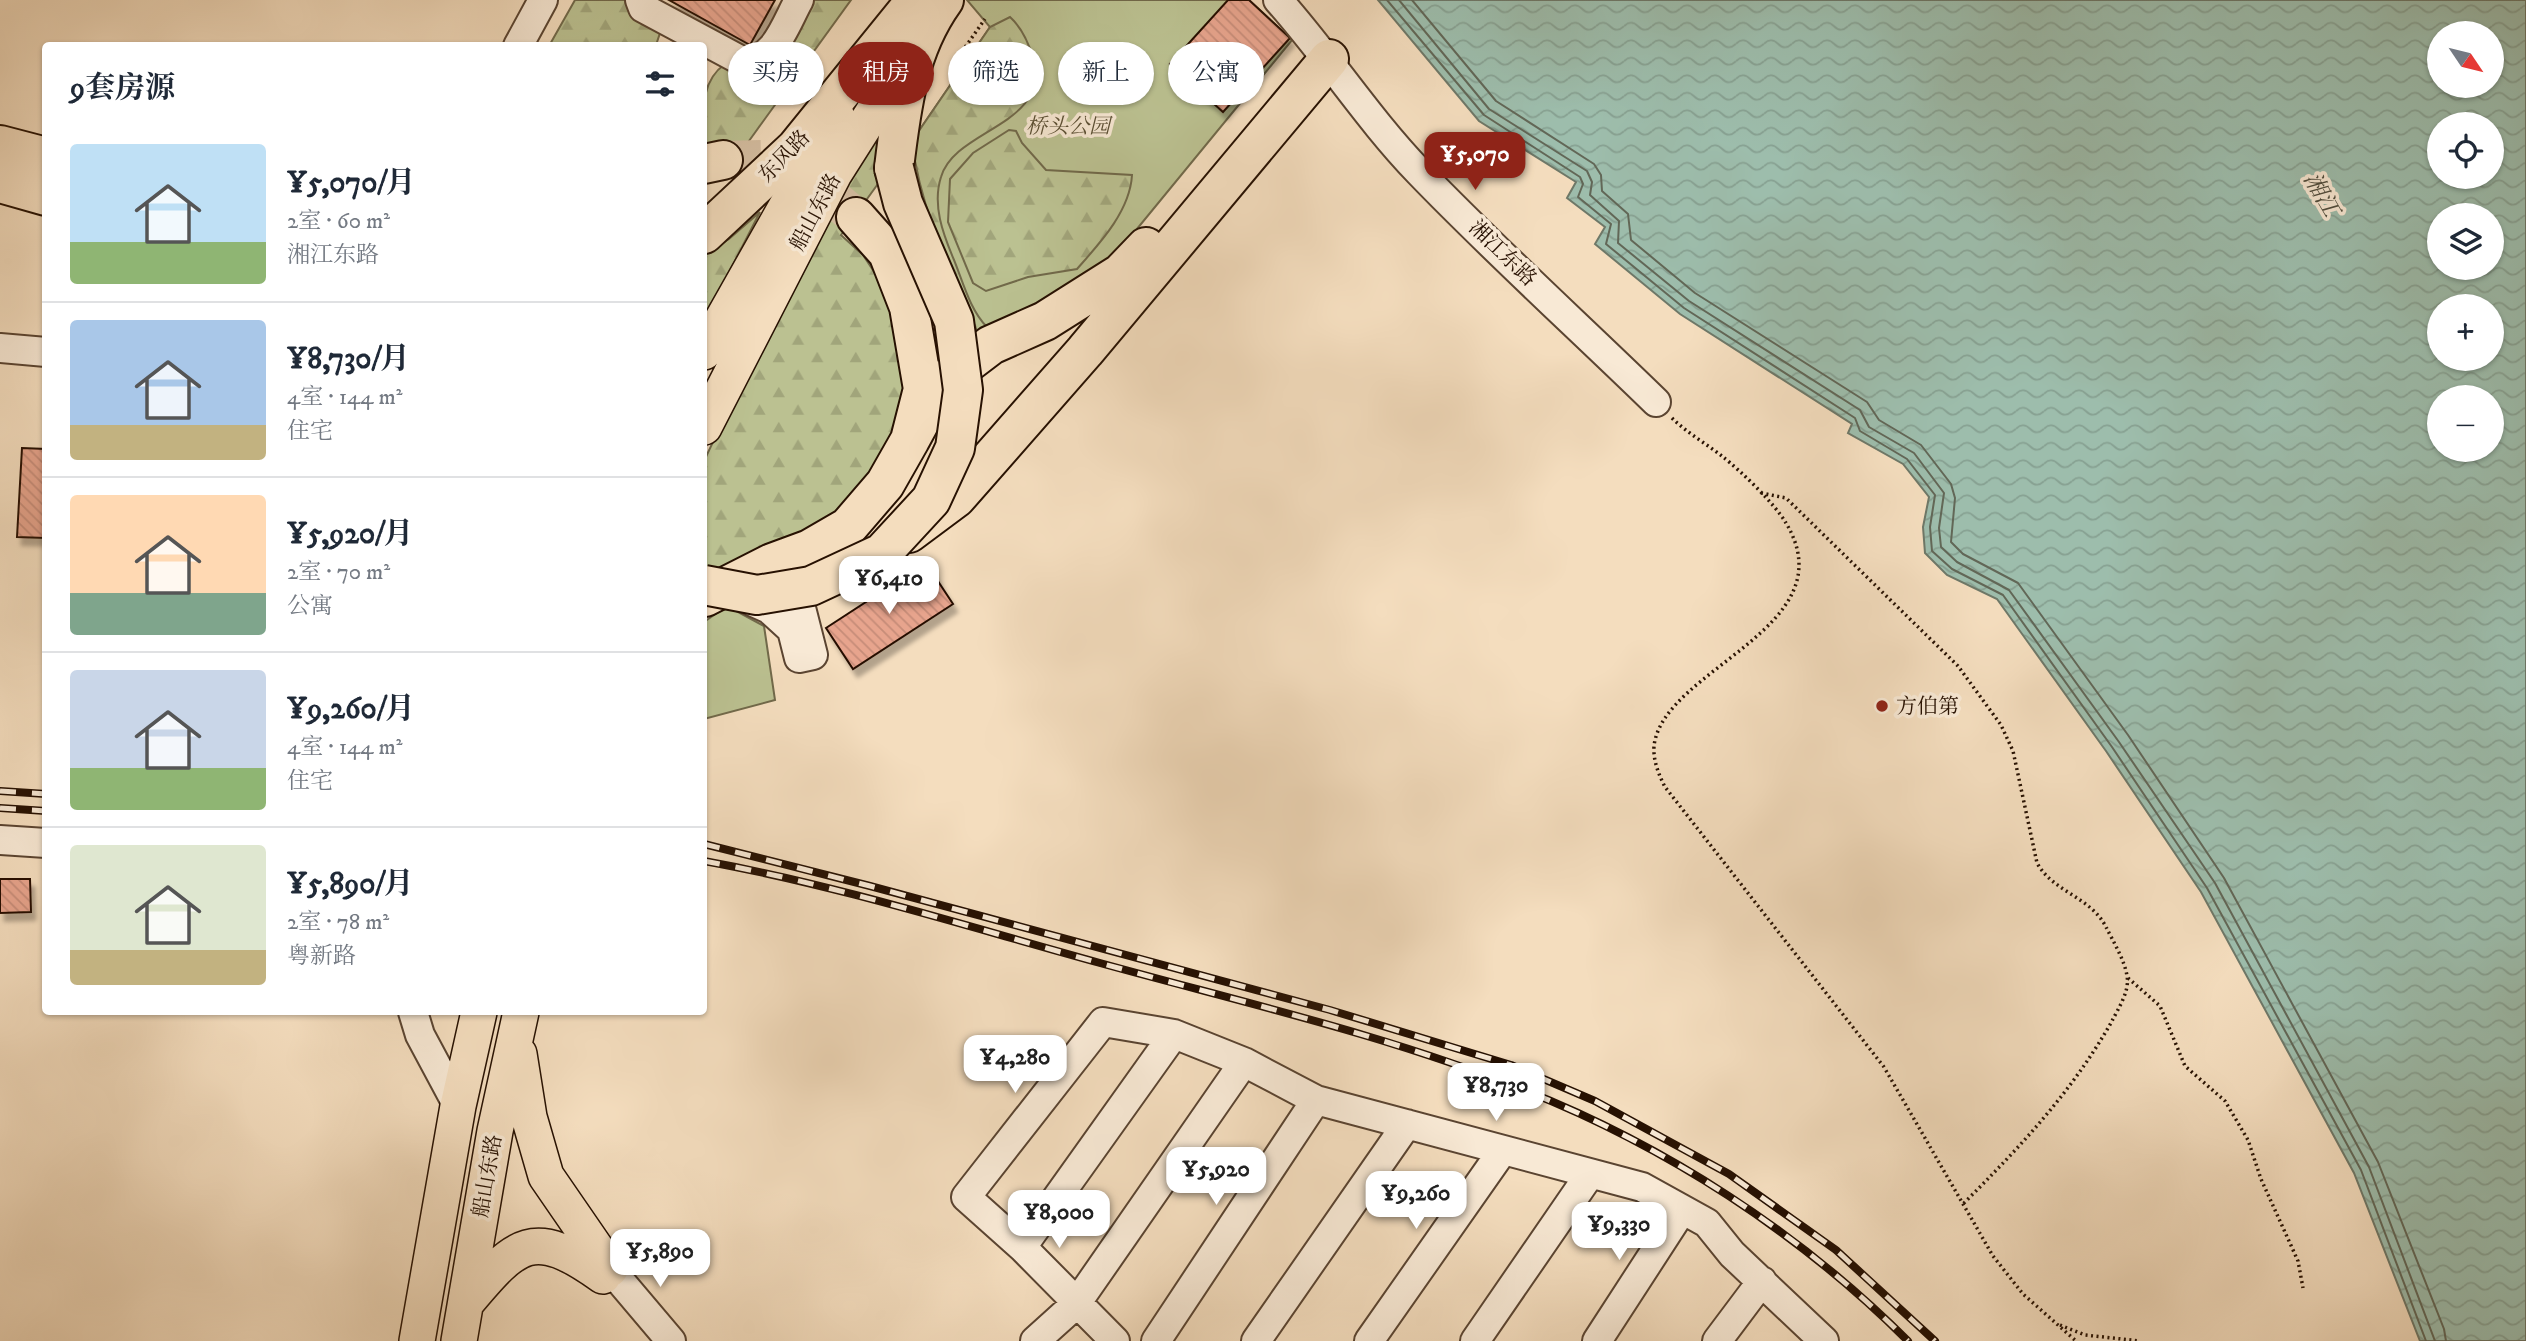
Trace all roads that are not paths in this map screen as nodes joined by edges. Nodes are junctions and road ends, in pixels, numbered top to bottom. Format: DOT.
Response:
graph roads {
  1 [pos="543,0"];
  2 [pos="639,0"];
  3 [pos="799,0"];
  4 [pos="1278,0"];
  5 [pos="928,7"];
  6 [pos="520,42"];
  7 [pos="706,42"];
  8 [pos="707,42"];
  9 [pos="1329,59"];
  10 [pos="1291,104"];
  11 [pos="0,145"];
  12 [pos="42,157"];
  13 [pos="0,183"];
  14 [pos="42,195"];
  15 [pos="856,217"];
  16 [pos="707,231"];
  17 [pos="707,347"];
  18 [pos="0,348"];
  19 [pos="42,352"];
  20 [pos="1656,401"];
  21 [pos="707,421"];
  22 [pos="910,440"];
  23 [pos="810,549"];
  24 [pos="882,553"];
  25 [pos="707,592"];
  26 [pos="707,593"];
  27 [pos="707,593"];
  28 [pos="0,839"];
  29 [pos="42,843"];
  30 [pos="414,1015"];
  31 [pos="478,1015"];
  32 [pos="518,1022"];
  33 [pos="1174,1034"];
  34 [pos="1244,1062"];
  35 [pos="1316,1100"];
  36 [pos="457,1106"];
  37 [pos="1407,1124"];
  38 [pos="1503,1150"];
  39 [pos="1590,1174"];
  40 [pos="1682,1210"];
  41 [pos="1022,1247"];
  42 [pos="607,1272"];
  43 [pos="1762,1281"];
  44 [pos="1077,1303"];
  45 [pos="464,1306"];
  46 [pos="417,1341"];
  47 [pos="459,1341"];
  48 [pos="657,1341"];
  49 [pos="671,1341"];
  50 [pos="1035,1341"];
  51 [pos="1115,1341"];
  52 [pos="1156,1341"];
  53 [pos="1256,1341"];
  54 [pos="1369,1341"];
  55 [pos="1475,1341"];
  56 [pos="1597,1341"];
  57 [pos="1717,1341"];
  58 [pos="1824,1341"];
  1 -- 6 [label="street"];
  2 -- 7 [label="street"];
  3 -- 8 [label="street"];
  4 -- 9 [label="street, 湘江东路"];
  5 -- 16 [label="highway, 东风路"];
  5 -- 17 [label="main road, 船山东路"];
  5 -- 21 [label="main road, 船山东路"];
  5 -- 24 [label="highway, bridge"];
  9 -- 10 [label="highway"];
  9 -- 20 [label="street, 湘江东路"];
  10 -- 22 [label="highway"];
  10 -- 24 [label="highway, bridge"];
  11 -- 12 [label="highway"];
  13 -- 14 [label="highway"];
  15 -- 22 [label="highway"];
  18 -- 19 [label="street"];
  22 -- 23 [label="highway"];
  23 -- 25 [label="highway"];
  23 -- 27 [label="street"];
  24 -- 26 [label="highway, bridge"];
  28 -- 29 [label="street"];
  30 -- 36 [label="street"];
  31 -- 36 [label="main road, 船山东路"];
  32 -- 42 [label="main road"];
  32 -- 45 [label="main road, 船山东路"];
  33 -- 34 [label="street"];
  33 -- 41 [label="street"];
  33 -- 41 [label="street"];
  34 -- 35 [label="street"];
  34 -- 44 [label="street"];
  35 -- 37 [label="street"];
  35 -- 52 [label="street"];
  36 -- 46 [label="main road, 船山东路"];
  37 -- 38 [label="street"];
  37 -- 53 [label="street"];
  38 -- 39 [label="street"];
  38 -- 54 [label="street"];
  39 -- 40 [label="street"];
  39 -- 55 [label="street"];
  40 -- 43 [label="street"];
  40 -- 56 [label="street"];
  41 -- 44 [label="street"];
  42 -- 45 [label="main road"];
  42 -- 48 [label="street"];
  42 -- 49 [label="street"];
  43 -- 57 [label="street"];
  43 -- 58 [label="street"];
  44 -- 50 [label="street"];
  44 -- 51 [label="street"];
  45 -- 47 [label="main road, 船山东路"];
}
